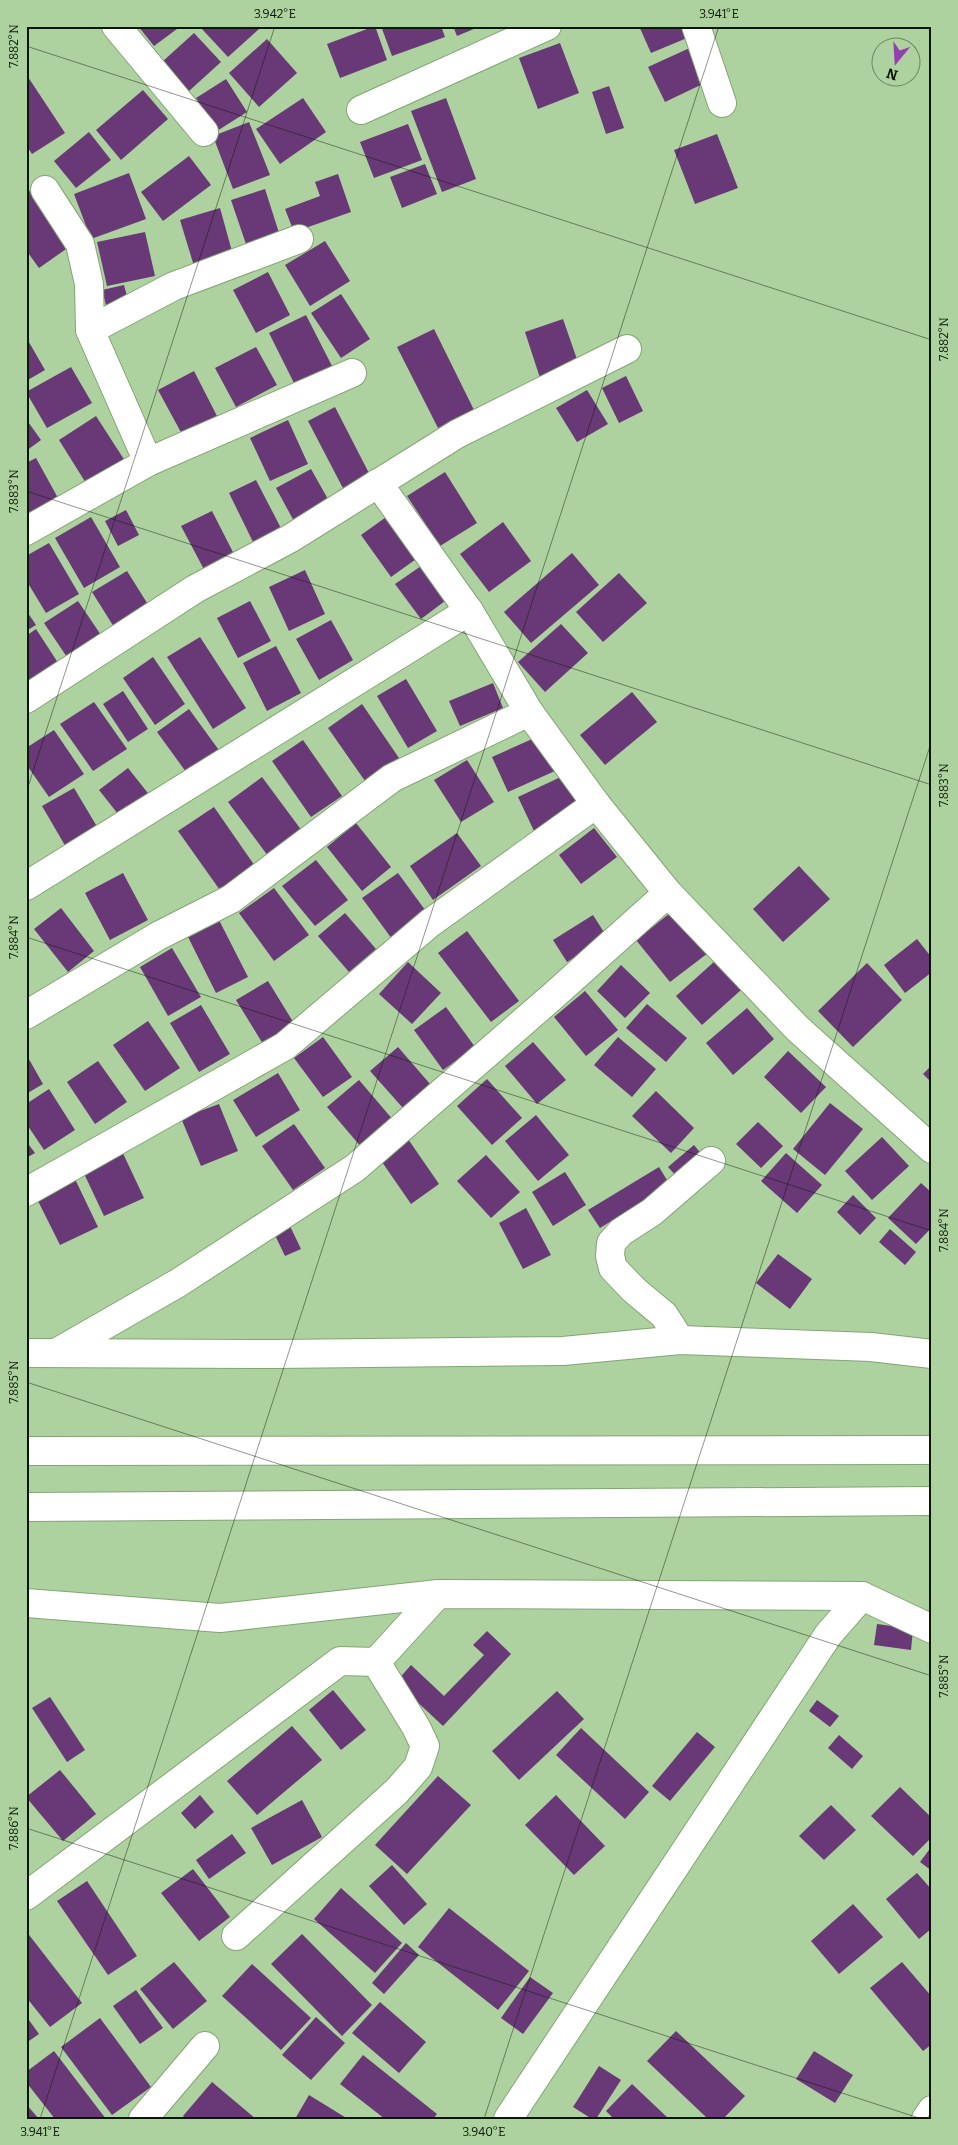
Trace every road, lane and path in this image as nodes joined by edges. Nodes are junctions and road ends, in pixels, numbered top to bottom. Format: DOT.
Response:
graph roads {
  1 [pos="116,26"];
  2 [pos="547,26"];
  3 [pos="696,26"];
  4 [pos="722,103"];
  5 [pos="361,110"];
  6 [pos="204,132"];
  7 [pos="45,190"];
  8 [pos="299,239"];
  9 [pos="90,330"];
  10 [pos="627,349"];
  11 [pos="352,373"];
  12 [pos="148,462"];
  13 [pos="378,483"];
  14 [pos="26,531"];
  15 [pos="468,611"];
  16 [pos="26,699"];
  17 [pos="529,712"];
  18 [pos="596,804"];
  19 [pos="26,886"];
  20 [pos="668,893"];
  21 [pos="26,1016"];
  22 [pos="932,1149"];
  23 [pos="711,1161"];
  24 [pos="26,1192"];
  25 [pos="680,1340"];
  26 [pos="26,1353"];
  27 [pos="55,1354"];
  28 [pos="932,1354"];
  29 [pos="932,1450"];
  30 [pos="26,1451"];
  31 [pos="932,1501"];
  32 [pos="26,1508"];
  33 [pos="438,1594"];
  34 [pos="862,1596"];
  35 [pos="26,1603"];
  36 [pos="932,1628"];
  37 [pos="376,1662"];
  38 [pos="26,1896"];
  39 [pos="236,1936"];
  40 [pos="205,2046"];
  41 [pos="932,2110"];
  42 [pos="143,2119"];
  43 [pos="508,2119"];
  44 [pos="926,2119"];
  1 -- 6 [label="main road"];
  2 -- 5 [label="main road"];
  3 -- 4 [label="main road"];
  7 -- 9 [label="main road"];
  8 -- 9 [label="main road"];
  9 -- 12 [label="main road"];
  10 -- 13 [label="main road"];
  11 -- 12 [label="main road"];
  12 -- 14 [label="main road"];
  13 -- 15 [label="main road"];
  13 -- 16 [label="main road"];
  15 -- 17 [label="main road"];
  15 -- 19 [label="main road"];
  17 -- 18 [label="main road"];
  17 -- 21 [label="main road"];
  18 -- 20 [label="main road"];
  18 -- 24 [label="main road"];
  20 -- 22 [label="main road"];
  20 -- 27 [label="main road"];
  23 -- 25 [label="main road"];
  25 -- 27 [label="main road"];
  25 -- 28 [label="main road"];
  26 -- 27 [label="main road"];
  29 -- 30 [label="main road"];
  31 -- 32 [label="main road"];
  33 -- 34 [label="main road"];
  33 -- 35 [label="main road"];
  33 -- 37 [label="main road"];
  34 -- 36 [label="main road"];
  34 -- 43 [label="main road"];
  37 -- 38 [label="main road"];
  37 -- 39 [label="main road"];
  40 -- 42 [label="main road"];
  41 -- 44 [label="main road"];
}
